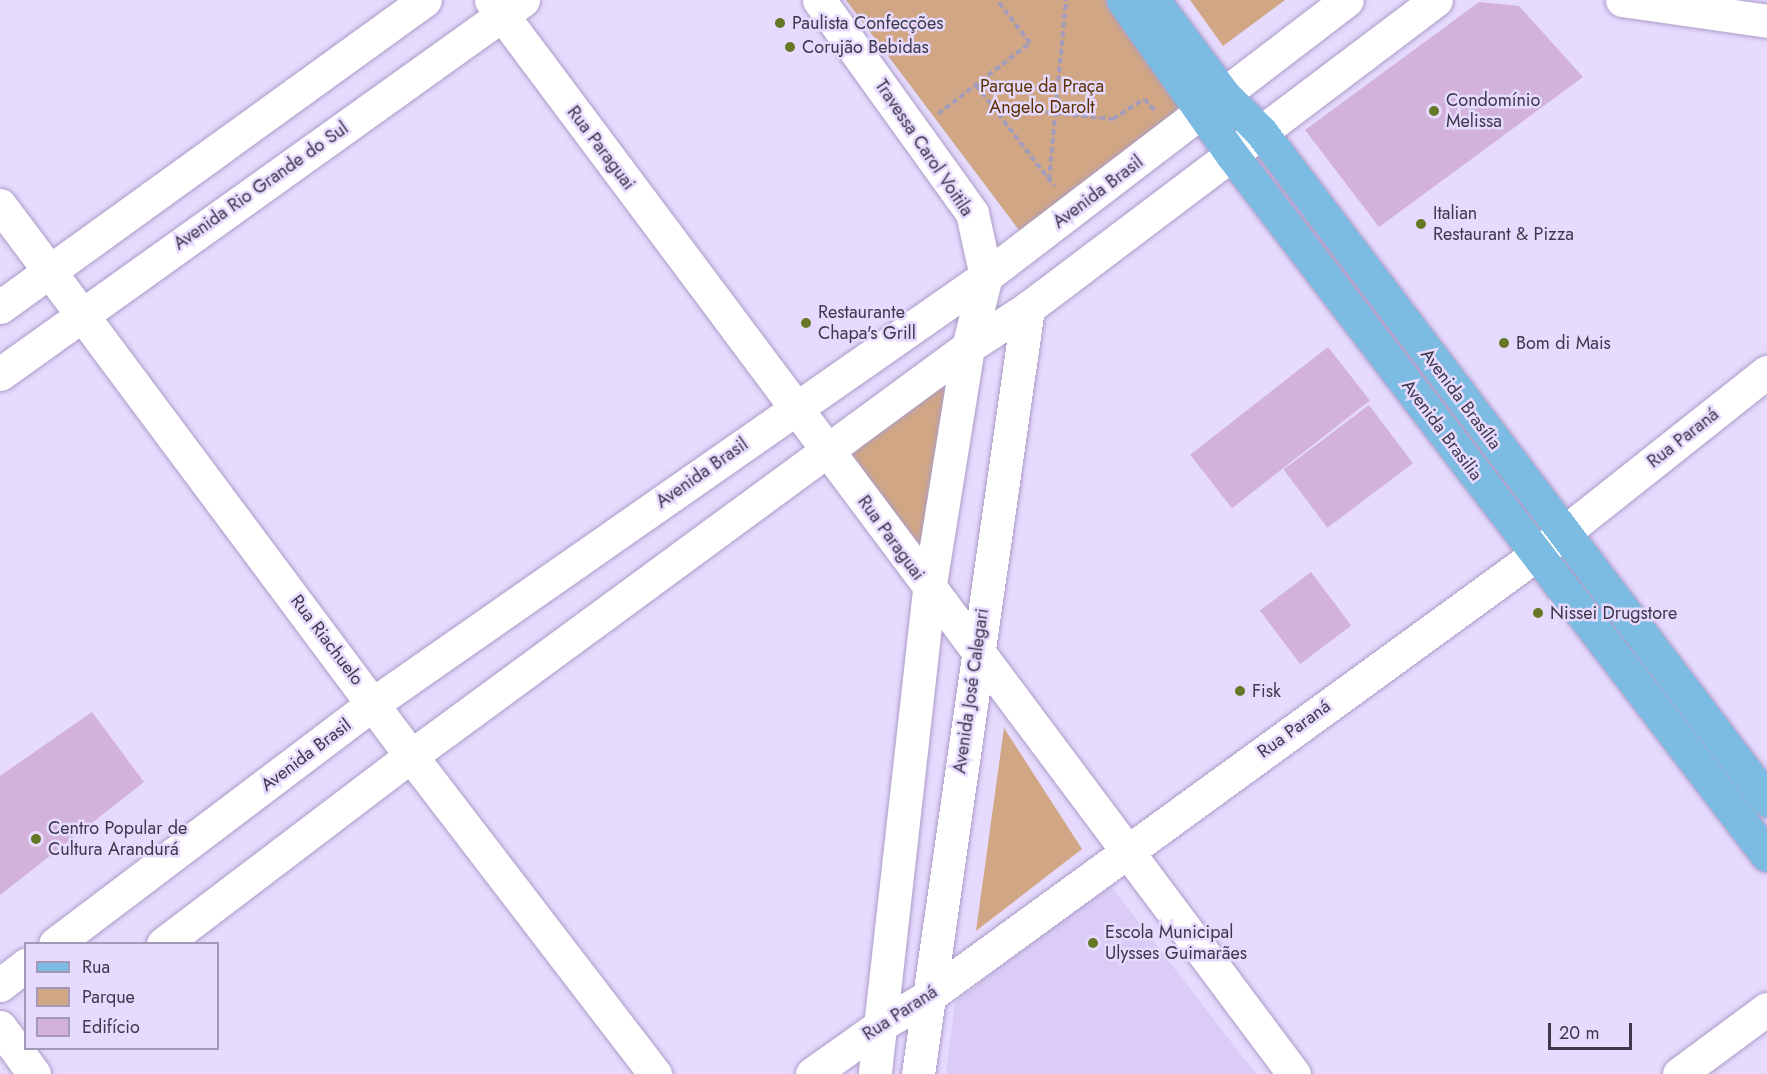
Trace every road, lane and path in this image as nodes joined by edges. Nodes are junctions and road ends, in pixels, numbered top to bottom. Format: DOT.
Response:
graph roads {
  1 [pos="425,0"];
  2 [pos="819,0"];
  3 [pos="997,0"];
  4 [pos="1066,0"];
  5 [pos="1123,0"];
  6 [pos="1153,0"];
  7 [pos="1347,0"];
  8 [pos="1436,0"];
  9 [pos="1622,0"];
  10 [pos="505,5"];
  11 [pos="1767,21"];
  12 [pos="976,85"];
  13 [pos="1214,104"];
  14 [pos="992,107"];
  15 [pos="1054,114"];
  16 [pos="917,132"];
  17 [pos="1260,132"];
  18 [pos="1174,135"];
  19 [pos="1232,155"];
  20 [pos="1049,180"];
  21 [pos="0,205"];
  22 [pos="1073,211"];
  23 [pos="50,270"];
  24 [pos="986,276"];
  25 [pos="0,307"];
  26 [pos="1028,308"];
  27 [pos="83,312"];
  28 [pos="968,347"];
  29 [pos="1767,372"];
  30 [pos="0,374"];
  31 [pos="796,408"];
  32 [pos="829,453"];
  33 [pos="1561,534"];
  34 [pos="1537,554"];
  35 [pos="929,590"];
  36 [pos="976,653"];
  37 [pos="374,703"];
  38 [pos="411,756"];
  39 [pos="1767,800"];
  40 [pos="1126,850"];
  41 [pos="1767,855"];
  42 [pos="58,942"];
  43 [pos="166,942"];
  44 [pos="24,967"];
  45 [pos="0,985"];
  46 [pos="928,996"];
  47 [pos="1767,1009"];
  48 [pos="882,1024"];
  49 [pos="0,1027"];
  50 [pos="19,1060"];
  51 [pos="655,1074"];
  52 [pos="813,1074"];
  53 [pos="875,1074"];
  54 [pos="918,1074"];
  55 [pos="1294,1074"];
  56 [pos="1679,1074"];
  1 -- 23 [label="street"];
  2 -- 16 [label="street, Travessa Carol Voitila"];
  3 -- 12 [label="path"];
  4 -- 15 [label="path"];
  5 -- 13 [label="main road, Avenida Brasilia"];
  6 -- 13 [label="main road, Avenida Brasília"];
  7 -- 13 [label="street, Avenida Brasil"];
  8 -- 17 [label="street"];
  9 -- 11 [label="street"];
  10 -- 27 [label="street, Avenida Rio Grande do Sul"];
  10 -- 31 [label="street, Rua Paraguai"];
  12 -- 14 [label="path"];
  12 -- 16 [label="path"];
  13 -- 17 [label="main road, Avenida Brasília"];
  13 -- 18 [label="street, Avenida Brasil"];
  13 -- 19 [label="main road, Avenida Brasilia"];
  14 -- 15 [label="path"];
  14 -- 20 [label="path"];
  15 -- 18 [label="path"];
  15 -- 20 [label="path"];
  16 -- 24 [label="street, Travessa Carol Voitila"];
  17 -- 19 [label="street"];
  17 -- 33 [label="main road, Avenida Brasília"];
  18 -- 22 [label="street, Avenida Brasil"];
  19 -- 26 [label="street"];
  19 -- 34 [label="main road, Avenida Brasilia"];
  20 -- 22 [label="path"];
  21 -- 23 [label="street, Rua Riachuelo"];
  22 -- 24 [label="street, Avenida Brasil"];
  23 -- 25 [label="street"];
  23 -- 27 [label="street, Rua Riachuelo"];
  24 -- 28 [label="street, Travessa Carol Voitila"];
  24 -- 31 [label="street, Avenida Brasil"];
  26 -- 28 [label="street"];
  26 -- 36 [label="street, Avenida José Calegari"];
  27 -- 30 [label="street, Avenida Rio Grande do Sul"];
  27 -- 37 [label="street, Rua Riachuelo"];
  28 -- 32 [label="street"];
  28 -- 35 [label="street"];
  29 -- 33 [label="street, Rua Paraná"];
  31 -- 32 [label="street, Rua Paraguai"];
  31 -- 37 [label="street, Avenida Brasil"];
  32 -- 35 [label="street, Rua Paraguai"];
  32 -- 38 [label="street"];
  33 -- 34 [label="street, Rua Paraná"];
  33 -- 39 [label="main road, Avenida Brasília"];
  34 -- 40 [label="street, Rua Paraná"];
  34 -- 41 [label="main road, Avenida Brasilia"];
  35 -- 36 [label="street, Rua Paraguai"];
  35 -- 48 [label="street"];
  36 -- 40 [label="street, Rua Paraguai"];
  36 -- 46 [label="street, Avenida José Calegari"];
  37 -- 38 [label="street, Rua Riachuelo"];
  37 -- 42 [label="street, Avenida Brasil"];
  38 -- 43 [label="street"];
  38 -- 51 [label="street, Rua Riachuelo"];
  40 -- 46 [label="street, Rua Paraná"];
  40 -- 55 [label="street, Rua Paraguai"];
  44 -- 45 [label="street"];
  46 -- 48 [label="street, Rua Paraná"];
  46 -- 54 [label="street, Avenida José Calegari"];
  47 -- 56 [label="street"];
  48 -- 52 [label="street, Rua Paraná"];
  48 -- 53 [label="street"];
  49 -- 50 [label="street"];
}
